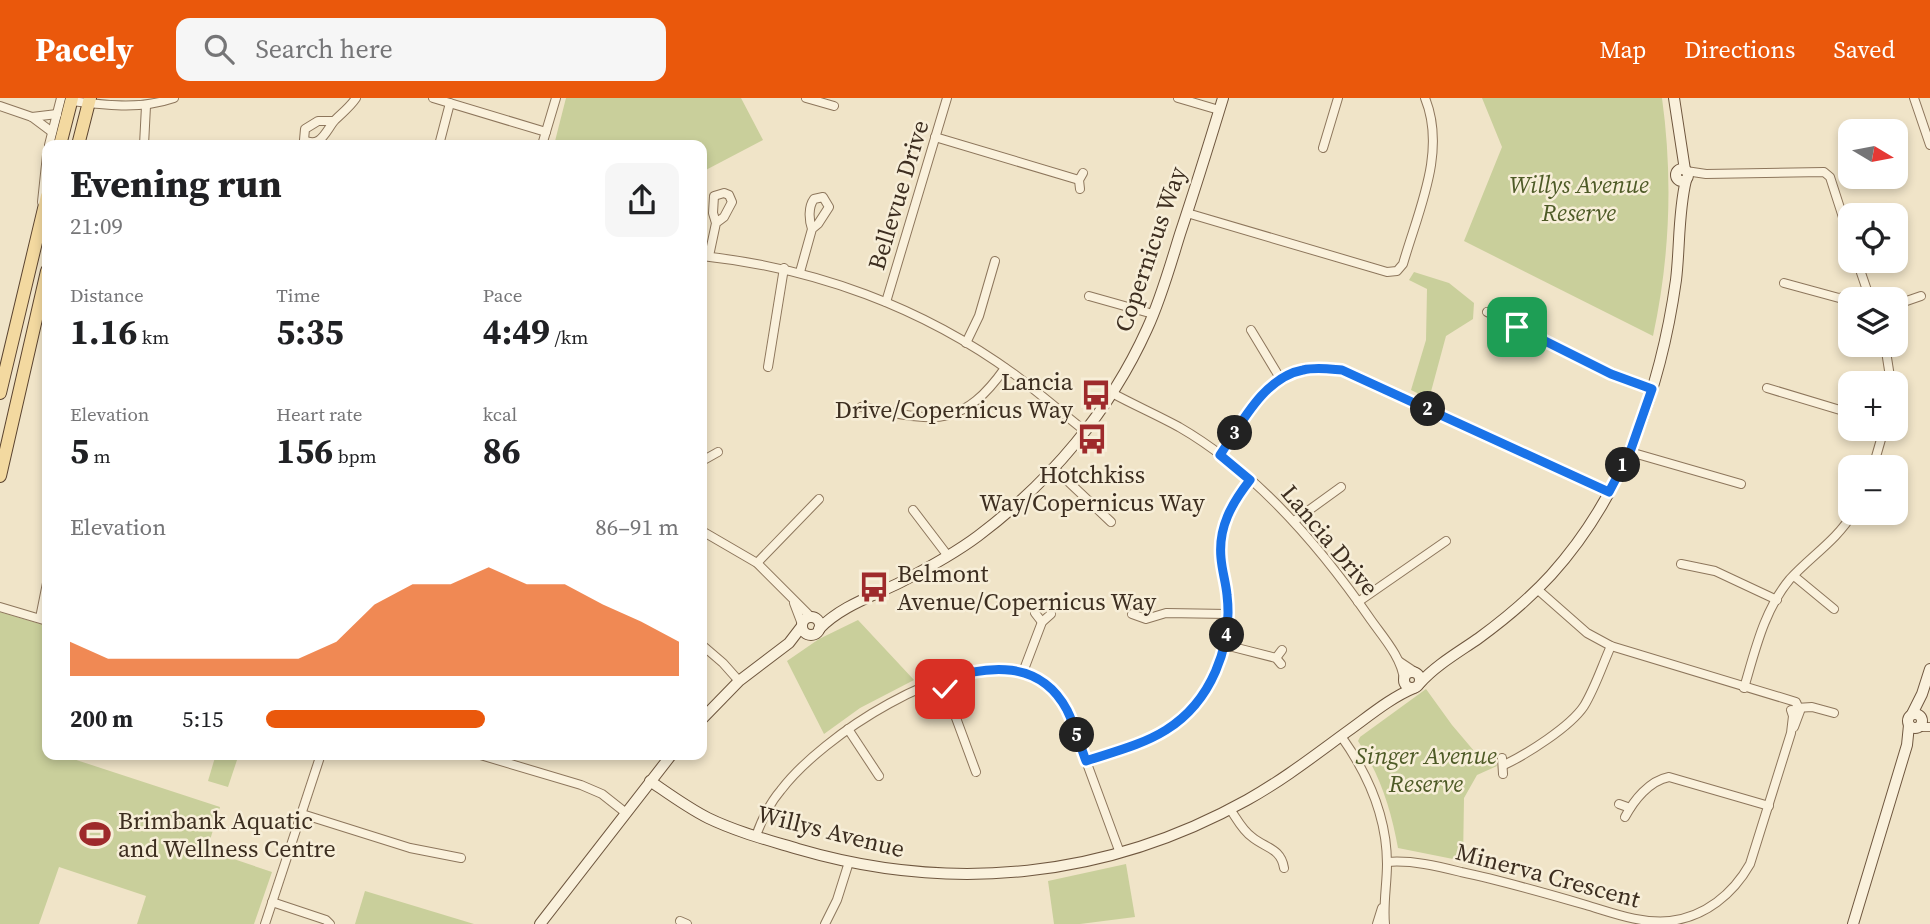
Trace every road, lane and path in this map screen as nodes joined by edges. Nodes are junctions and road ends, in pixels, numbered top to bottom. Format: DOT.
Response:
graph roads {
  1 [pos="174,98"];
  2 [pos="356,98"];
  3 [pos="433,98"];
  4 [pos="556,98"];
  5 [pos="806,98"];
  6 [pos="947,98"];
  7 [pos="1178,98"];
  8 [pos="1223,98"];
  9 [pos="1338,98"];
  10 [pos="1425,98"];
  11 [pos="1674,98"];
  12 [pos="1914,98"];
  13 [pos="68,99"];
  14 [pos="90,101"];
  15 [pos="450,103"];
  16 [pos="0,106"];
  17 [pos="146,106"];
  18 [pos="834,106"];
  19 [pos="1219,110"];
  20 [pos="57,114"];
  21 [pos="32,117"];
  22 [pos="334,121"];
  23 [pos="52,132"];
  24 [pos="546,132"];
  25 [pos="935,137"];
  26 [pos="50,140"];
  27 [pos="61,140"];
  28 [pos="79,140"];
  29 [pos="144,140"];
  30 [pos="440,140"];
  31 [pos="544,140"];
  32 [pos="1930,145"];
  33 [pos="1323,148"];
  34 [pos="1683,175"];
  35 [pos="1081,181"];
  36 [pos="1838,203"];
  37 [pos="42,206"];
  38 [pos="1187,213"];
  39 [pos="42,217"];
  40 [pos="716,223"];
  41 [pos="40,226"];
  42 [pos="813,229"];
  43 [pos="707,250"];
  44 [pos="707,256"];
  45 [pos="995,261"];
  46 [pos="784,268"];
  47 [pos="800,272"];
  48 [pos="1784,283"];
  49 [pos="42,290"];
  50 [pos="1089,296"];
  51 [pos="1921,296"];
  52 [pos="1838,298"];
  53 [pos="1908,300"];
  54 [pos="886,302"];
  55 [pos="1487,312"];
  56 [pos="1153,314"];
  57 [pos="1251,330"];
  58 [pos="966,343"];
  59 [pos="768,367"];
  60 [pos="1005,368"];
  61 [pos="1280,378"];
  62 [pos="1767,388"];
  63 [pos="1652,389"];
  64 [pos="0,393"];
  65 [pos="1112,393"];
  66 [pos="861,407"];
  67 [pos="1838,409"];
  68 [pos="6,424"];
  69 [pos="1085,431"];
  70 [pos="718,452"];
  71 [pos="1630,452"];
  72 [pos="1220,455"];
  73 [pos="707,458"];
  74 [pos="1055,469"];
  75 [pos="0,476"];
  76 [pos="1250,480"];
  77 [pos="1741,484"];
  78 [pos="1341,487"];
  79 [pos="1609,492"];
  80 [pos="819,499"];
  81 [pos="914,510"];
  82 [pos="1294,521"];
  83 [pos="1111,522"];
  84 [pos="1844,525"];
  85 [pos="707,534"];
  86 [pos="1446,541"];
  87 [pos="948,556"];
  88 [pos="757,564"];
  89 [pos="1681,564"];
  90 [pos="1794,576"];
  91 [pos="1537,589"];
  92 [pos="1777,600"];
  93 [pos="1358,602"];
  94 [pos="0,607"];
  95 [pos="1834,609"];
  96 [pos="841,611"];
  97 [pos="1035,613"];
  98 [pos="1051,614"];
  99 [pos="1132,614"];
  100 [pos="1228,614"];
  101 [pos="42,619"];
  102 [pos="807,621"];
  103 [pos="1042,622"];
  104 [pos="815,632"];
  105 [pos="789,643"];
  106 [pos="1226,645"];
  107 [pos="1611,646"];
  108 [pos="707,649"];
  109 [pos="1283,650"];
  110 [pos="1398,660"];
  111 [pos="1930,669"];
  112 [pos="1023,672"];
  113 [pos="1416,679"];
  114 [pos="942,680"];
  115 [pos="1404,680"];
  116 [pos="739,681"];
  117 [pos="1744,688"];
  118 [pos="1390,700"];
  119 [pos="1795,709"];
  120 [pos="1834,713"];
  121 [pos="707,714"];
  122 [pos="1920,723"];
  123 [pos="848,729"];
  124 [pos="1341,736"];
  125 [pos="319,760"];
  126 [pos="497,760"];
  127 [pos="667,760"];
  128 [pos="1086,761"];
  129 [pos="976,772"];
  130 [pos="1503,775"];
  131 [pos="879,776"];
  132 [pos="650,781"];
  133 [pos="1619,804"];
  134 [pos="1769,806"];
  135 [pos="1630,808"];
  136 [pos="1230,809"];
  137 [pos="626,813"];
  138 [pos="302,814"];
  139 [pos="1625,817"];
  140 [pos="756,836"];
  141 [pos="1120,853"];
  142 [pos="461,858"];
  143 [pos="1286,861"];
  144 [pos="849,862"];
  145 [pos="1387,862"];
  146 [pos="272,902"];
  147 [pos="1384,902"];
  148 [pos="1696,920"];
  149 [pos="265,924"];
  150 [pos="330,924"];
  151 [pos="540,924"];
  152 [pos="825,924"];
  153 [pos="1377,924"];
  154 [pos="1385,924"];
  155 [pos="1853,924"];
  1 -- 17 [label="street"];
  2 -- 22 [label="street"];
  3 -- 15 [label="street"];
  4 -- 24 [label="street"];
  5 -- 18 [label="street"];
  6 -- 25 [label="street, Bellevue Drive"];
  7 -- 19 [label="street"];
  8 -- 19 [label="street, Copernicus Way"];
  9 -- 33 [label="street"];
  10 -- 38 [label="street"];
  11 -- 34 [label="street, Willys Avenue"];
  12 -- 32 [label="street"];
  13 -- 14 [label="street"];
  13 -- 20 [label="street"];
  13 -- 27 [label="main road"];
  14 -- 17 [label="street"];
  14 -- 28 [label="main road"];
  15 -- 24 [label="street"];
  15 -- 30 [label="street"];
  16 -- 21 [label="street"];
  17 -- 29 [label="street"];
  19 -- 38 [label="street, Copernicus Way"];
  20 -- 21 [label="street"];
  20 -- 23 [label="street"];
  21 -- 23 [label="street"];
  23 -- 26 [label="street"];
  24 -- 31 [label="street"];
  25 -- 35 [label="street"];
  25 -- 54 [label="street, Bellevue Drive"];
  34 -- 36 [label="street"];
  34 -- 63 [label="street, Willys Avenue"];
  37 -- 41 [label="street"];
  38 -- 56 [label="street, Copernicus Way"];
  39 -- 41 [label="main road"];
  40 -- 43 [label="street"];
  41 -- 64 [label="main road"];
  42 -- 47 [label="street"];
  44 -- 46 [label="street"];
  45 -- 58 [label="street"];
  46 -- 47 [label="street"];
  46 -- 59 [label="street"];
  47 -- 54 [label="street"];
  48 -- 52 [label="street"];
  49 -- 68 [label="main road"];
  50 -- 56 [label="street"];
  51 -- 53 [label="street"];
  54 -- 58 [label="street"];
  55 -- 63 [label="street"];
  56 -- 65 [label="street, Copernicus Way"];
  57 -- 61 [label="street"];
  58 -- 60 [label="street"];
  60 -- 66 [label="street"];
  60 -- 69 [label="street"];
  61 -- 72 [label="street"];
  61 -- 79 [label="street"];
  62 -- 67 [label="street"];
  63 -- 71 [label="street, Willys Avenue"];
  65 -- 69 [label="street, Copernicus Way"];
  65 -- 72 [label="street, Lancia Drive"];
  68 -- 75 [label="main road"];
  69 -- 74 [label="street, Copernicus Way"];
  70 -- 73 [label="street"];
  71 -- 77 [label="street"];
  71 -- 79 [label="street, Willys Avenue"];
  72 -- 76 [label="street, Lancia Drive"];
  74 -- 83 [label="street"];
  74 -- 87 [label="street, Copernicus Way"];
  76 -- 82 [label="street, Lancia Drive"];
  76 -- 100 [label="street"];
  78 -- 82 [label="street"];
  79 -- 91 [label="street, Willys Avenue"];
  80 -- 88 [label="street"];
  81 -- 87 [label="street"];
  82 -- 93 [label="street, Lancia Drive"];
  84 -- 90 [label="street"];
  85 -- 88 [label="street"];
  86 -- 93 [label="street"];
  87 -- 96 [label="street, Copernicus Way"];
  88 -- 102 [label="street"];
  89 -- 92 [label="street"];
  90 -- 92 [label="street"];
  90 -- 95 [label="street"];
  91 -- 107 [label="street"];
  91 -- 113 [label="street, Willys Avenue"];
  92 -- 117 [label="street"];
  93 -- 110 [label="street, Lancia Drive"];
  94 -- 101 [label="street"];
  96 -- 102 [label="street, Copernicus Way"];
  96 -- 104 [label="street, Copernicus Way"];
  97 -- 103 [label="street"];
  98 -- 103 [label="street"];
  99 -- 100 [label="street"];
  100 -- 106 [label="street"];
  102 -- 104 [label="street"];
  102 -- 105 [label="street, Copernicus Way"];
  103 -- 112 [label="street"];
  104 -- 105 [label="street, Copernicus Way"];
  105 -- 116 [label="street, Copernicus Way"];
  106 -- 109 [label="street"];
  106 -- 128 [label="street"];
  107 -- 117 [label="street"];
  107 -- 130 [label="street"];
  108 -- 116 [label="street"];
  110 -- 113 [label="street, Lancia Drive"];
  110 -- 115 [label="street, Lancia Drive"];
  111 -- 122 [label="street"];
  112 -- 114 [label="street"];
  112 -- 128 [label="street"];
  113 -- 115 [label="street"];
  113 -- 118 [label="street, Willys Avenue"];
  114 -- 123 [label="street"];
  114 -- 129 [label="street"];
  115 -- 118 [label="street, Willys Avenue"];
  116 -- 121 [label="street, Copernicus Way"];
  117 -- 119 [label="street"];
  118 -- 124 [label="street, Willys Avenue"];
  119 -- 120 [label="street"];
  119 -- 134 [label="street, Minerva Crescent"];
  122 -- 155 [label="street"];
  123 -- 131 [label="street"];
  123 -- 140 [label="street"];
  124 -- 136 [label="street, Willys Avenue"];
  124 -- 145 [label="street"];
  125 -- 138 [label="street"];
  126 -- 137 [label="street"];
  127 -- 132 [label="street"];
  128 -- 141 [label="street"];
  132 -- 137 [label="street"];
  132 -- 140 [label="street, Willys Avenue"];
  133 -- 135 [label="street"];
  134 -- 135 [label="street"];
  134 -- 148 [label="street, Minerva Crescent"];
  135 -- 139 [label="street"];
  136 -- 141 [label="street, Willys Avenue"];
  136 -- 143 [label="street"];
  137 -- 151 [label="street"];
  138 -- 142 [label="street"];
  138 -- 146 [label="street"];
  140 -- 144 [label="street, Willys Avenue"];
  141 -- 144 [label="street, Willys Avenue"];
  144 -- 152 [label="street"];
  145 -- 147 [label="street"];
  145 -- 148 [label="street, Minerva Crescent"];
  146 -- 149 [label="street"];
  146 -- 150 [label="street"];
  147 -- 153 [label="street"];
  147 -- 154 [label="street"];
}
